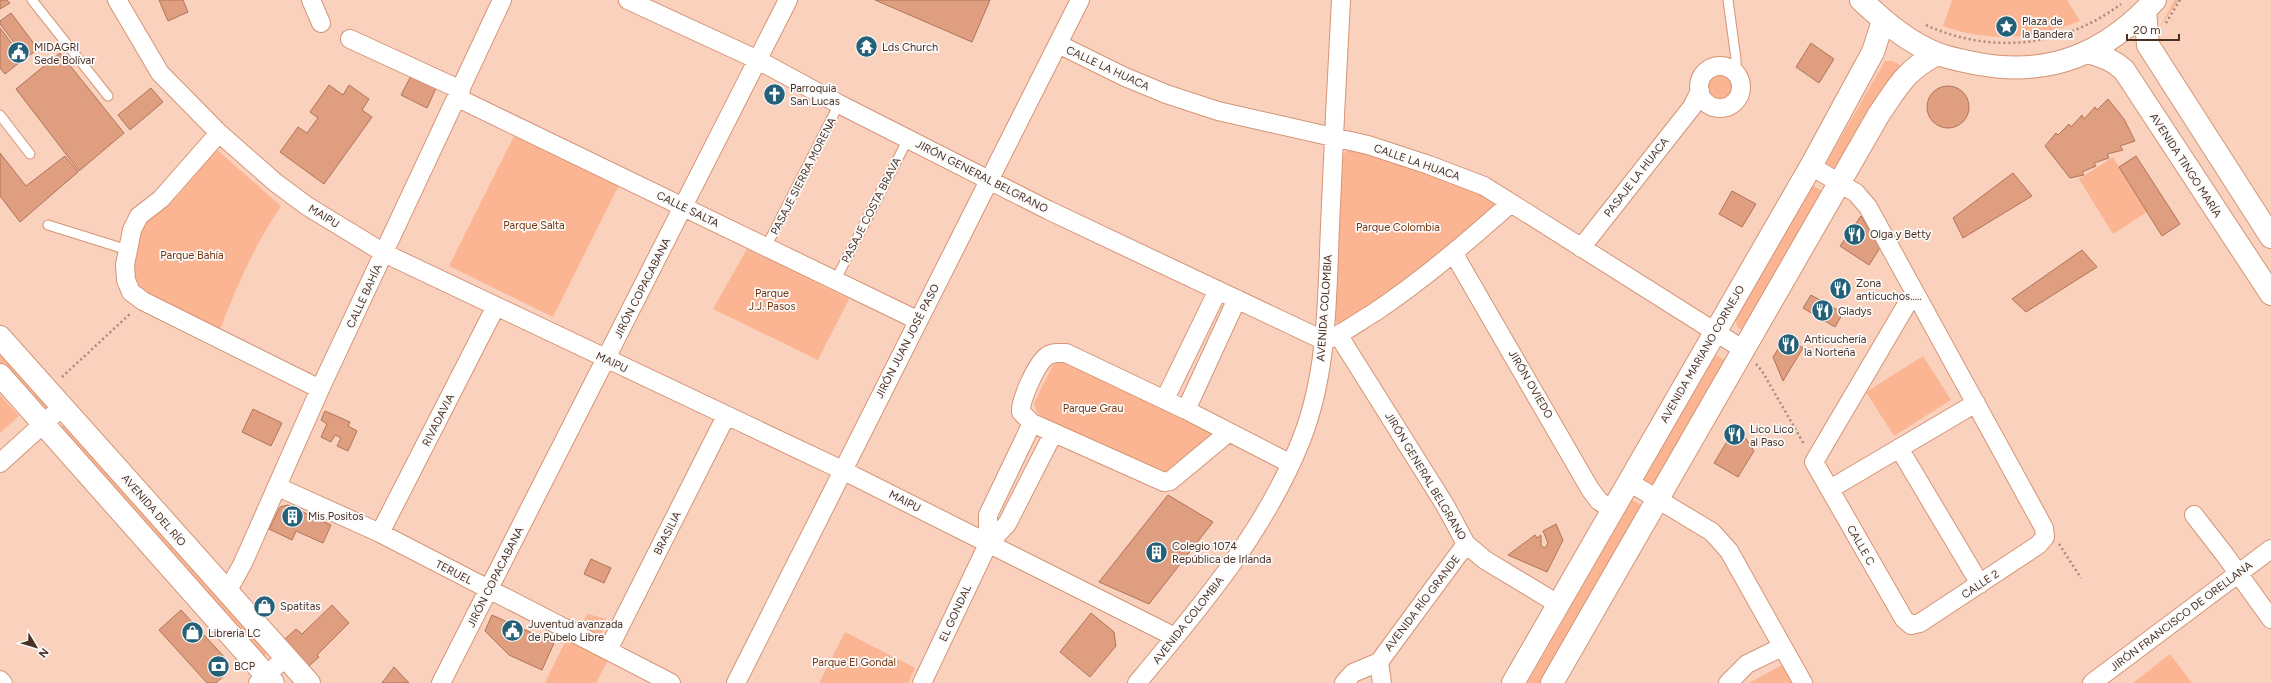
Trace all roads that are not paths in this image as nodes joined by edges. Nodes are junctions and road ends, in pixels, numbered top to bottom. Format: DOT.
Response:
graph roads {
  1 [pos="32,0"];
  2 [pos="117,0"];
  3 [pos="311,0"];
  4 [pos="502,0"];
  5 [pos="628,0"];
  6 [pos="788,0"];
  7 [pos="1080,0"];
  8 [pos="1341,0"];
  9 [pos="1728,0"];
  10 [pos="1862,0"];
  11 [pos="2150,5"];
  12 [pos="1883,21"];
  13 [pos="321,23"];
  14 [pos="350,39"];
  15 [pos="1058,44"];
  16 [pos="2087,52"];
  17 [pos="1937,54"];
  18 [pos="758,60"];
  19 [pos="1734,67"];
  20 [pos="460,94"];
  21 [pos="108,96"];
  22 [pos="1700,101"];
  23 [pos="839,104"];
  24 [pos="0,115"];
  25 [pos="219,133"];
  26 [pos="1334,136"];
  27 [pos="908,139"];
  28 [pos="30,154"];
  29 [pos="1811,166"];
  30 [pos="991,180"];
  31 [pos="1840,183"];
  32 [pos="1511,203"];
  33 [pos="683,207"];
  34 [pos="48,225"];
  35 [pos="2271,237"];
  36 [pos="766,247"];
  37 [pos="1581,248"];
  38 [pos="128,250"];
  39 [pos="384,253"];
  40 [pos="1454,254"];
  41 [pos="835,281"];
  42 [pos="1218,290"];
  43 [pos="1914,292"];
  44 [pos="2271,294"];
  45 [pos="1237,299"];
  46 [pos="496,306"];
  47 [pos="917,320"];
  48 [pos="1715,333"];
  49 [pos="0,337"];
  50 [pos="1332,338"];
  51 [pos="1744,350"];
  52 [pos="606,359"];
  53 [pos="0,375"];
  54 [pos="320,388"];
  55 [pos="1165,399"];
  56 [pos="1976,403"];
  57 [pos="63,406"];
  58 [pos="1186,410"];
  59 [pos="726,416"];
  60 [pos="43,423"];
  61 [pos="1032,423"];
  62 [pos="1229,432"];
  63 [pos="1053,434"];
  64 [pos="1899,448"];
  65 [pos="0,463"];
  66 [pos="1291,464"];
  67 [pos="842,470"];
  68 [pos="1629,482"];
  69 [pos="278,487"];
  70 [pos="1830,489"];
  71 [pos="1659,499"];
  72 [pos="1613,510"];
  73 [pos="2194,516"];
  74 [pos="380,533"];
  75 [pos="988,544"];
  76 [pos="1466,544"];
  77 [pos="2271,549"];
  78 [pos="2239,573"];
  79 [pos="1980,584"];
  80 [pos="489,589"];
  81 [pos="227,592"];
  82 [pos="1558,604"];
  83 [pos="2271,619"];
  84 [pos="1911,625"];
  85 [pos="1175,637"];
  86 [pos="1782,647"];
  87 [pos="608,650"];
  88 [pos="286,658"];
  89 [pos="1379,662"];
  90 [pos="0,680"];
  91 [pos="266,681"];
  92 [pos="3,683"];
  93 [pos="309,683"];
  94 [pos="442,683"];
  95 [pos="671,683"];
  96 [pos="736,683"];
  97 [pos="922,683"];
  98 [pos="1137,683"];
  99 [pos="1344,683"];
  100 [pos="1382,683"];
  101 [pos="1513,683"];
  102 [pos="1552,683"];
  103 [pos="1728,683"];
  104 [pos="1803,683"];
  105 [pos="2092,683"];
  1 -- 21 [label="lane"];
  2 -- 25 [label="street, MAIPU"];
  3 -- 13 [label="street"];
  4 -- 20 [label="street, CALLE BAHÍA"];
  5 -- 18 [label="street, JIRÓN GENERAL BELGRANO"];
  6 -- 18 [label="street, JIRÓN COPACABANA"];
  7 -- 15 [label="street, JIRÓN JUAN JOSÉ PASO"];
  8 -- 26 [label="street, AVENIDA COLOMBIA"];
  9 -- 19 [label="lane"];
  10 -- 12 [label="main road"];
  11 -- 16 [label="main road"];
  11 -- 35 [label="main road"];
  12 -- 17 [label="main road"];
  12 -- 29 [label="main road, AVENIDA MARIANO CORNEJO"];
  14 -- 20 [label="street, CALLE SALTA"];
  15 -- 26 [label="street, CALLE LA HUACA"];
  15 -- 30 [label="street, JIRÓN JUAN JOSÉ PASO"];
  16 -- 17 [label="main road"];
  16 -- 44 [label="main road, AVENIDA TINGO MARÍA"];
  17 -- 31 [label="main road"];
  18 -- 23 [label="street, JIRÓN GENERAL BELGRANO"];
  18 -- 33 [label="street, JIRÓN COPACABANA"];
  19 -- 22 [label="street"];
  19 -- 22 [label="street"];
  20 -- 33 [label="street, CALLE SALTA"];
  20 -- 39 [label="street, CALLE BAHÍA"];
  22 -- 37 [label="street, PASAJE LA HUACA"];
  23 -- 27 [label="street, JIRÓN GENERAL BELGRANO"];
  23 -- 36 [label="lane, PASAJE SIERRA MORENA"];
  24 -- 28 [label="lane"];
  25 -- 38 [label="street"];
  25 -- 39 [label="street, MAIPU"];
  26 -- 32 [label="street, CALLE LA HUACA"];
  26 -- 50 [label="street, AVENIDA COLOMBIA"];
  27 -- 30 [label="street, JIRÓN GENERAL BELGRANO"];
  27 -- 41 [label="lane, PASAJE COSTA BRAVA"];
  29 -- 31 [label="street"];
  29 -- 48 [label="main road, AVENIDA MARIANO CORNEJO"];
  30 -- 42 [label="street, JIRÓN GENERAL BELGRANO"];
  30 -- 47 [label="street, JIRÓN JUAN JOSÉ PASO"];
  31 -- 43 [label="street"];
  31 -- 51 [label="main road"];
  32 -- 37 [label="street, CALLE LA HUACA"];
  32 -- 40 [label="street"];
  33 -- 36 [label="street, CALLE SALTA"];
  33 -- 52 [label="street, JIRÓN COPACABANA"];
  34 -- 38 [label="lane"];
  36 -- 41 [label="street, CALLE SALTA"];
  37 -- 48 [label="street, CALLE LA HUACA"];
  38 -- 54 [label="street"];
  39 -- 46 [label="street, MAIPU"];
  39 -- 54 [label="street, CALLE BAHÍA"];
  40 -- 50 [label="street"];
  40 -- 72 [label="street, JIRÓN OVIEDO"];
  41 -- 47 [label="street, CALLE SALTA"];
  42 -- 45 [label="street, JIRÓN GENERAL BELGRANO"];
  42 -- 55 [label="street"];
  43 -- 56 [label="street"];
  43 -- 70 [label="street, CALLE C"];
  45 -- 50 [label="street, JIRÓN GENERAL BELGRANO"];
  45 -- 58 [label="street"];
  46 -- 52 [label="street, MAIPU"];
  46 -- 74 [label="street, RIVADAVIA"];
  47 -- 67 [label="street, JIRÓN JUAN JOSÉ PASO"];
  48 -- 51 [label="street, CALLE LA HUACA"];
  48 -- 68 [label="main road, AVENIDA MARIANO CORNEJO"];
  49 -- 57 [label="main road, AVENIDA DEL RÍO"];
  50 -- 66 [label="street, AVENIDA COLOMBIA"];
  50 -- 76 [label="street, JIRÓN GENERAL BELGRANO"];
  51 -- 71 [label="main road"];
  52 -- 59 [label="street, MAIPU"];
  52 -- 80 [label="street, JIRÓN COPACABANA"];
  53 -- 60 [label="main road"];
  54 -- 69 [label="street, CALLE BAHÍA"];
  55 -- 58 [label="street"];
  55 -- 61 [label="street"];
  56 -- 64 [label="street"];
  56 -- 79 [label="street, CALLE 2"];
  57 -- 60 [label="street"];
  57 -- 81 [label="main road, AVENIDA DEL RÍO"];
  58 -- 62 [label="street"];
  59 -- 67 [label="street, MAIPU"];
  59 -- 87 [label="street, BRASILIA"];
  60 -- 65 [label="street"];
  60 -- 91 [label="main road"];
  61 -- 63 [label="street"];
  61 -- 75 [label="street, EL GONDAL"];
  62 -- 63 [label="street"];
  62 -- 66 [label="street"];
  63 -- 75 [label="street, EL GONDAL"];
  64 -- 70 [label="street"];
  64 -- 79 [label="street"];
  66 -- 85 [label="street, AVENIDA COLOMBIA"];
  67 -- 75 [label="street, MAIPU"];
  67 -- 96 [label="street, JIRÓN JUAN JOSÉ PASO"];
  68 -- 71 [label="street"];
  68 -- 72 [label="main road, AVENIDA MARIANO CORNEJO"];
  69 -- 74 [label="street, TERUEL"];
  69 -- 81 [label="street, CALLE BAHÍA"];
  70 -- 84 [label="street, CALLE C"];
  71 -- 86 [label="street"];
  71 -- 102 [label="main road"];
  72 -- 82 [label="main road, AVENIDA MARIANO CORNEJO"];
  73 -- 78 [label="street"];
  74 -- 80 [label="street, TERUEL"];
  75 -- 85 [label="street, MAIPU"];
  75 -- 97 [label="street, EL GONDAL"];
  76 -- 82 [label="street, JIRÓN GENERAL BELGRANO"];
  76 -- 89 [label="street, AVENIDA RÍO GRANDE"];
  77 -- 78 [label="street, JIRÓN FRANCISCO DE ORELLANA"];
  78 -- 83 [label="street"];
  78 -- 105 [label="street, JIRÓN FRANCISCO DE ORELLANA"];
  79 -- 84 [label="street, CALLE 2"];
  80 -- 87 [label="street, TERUEL"];
  80 -- 94 [label="street, JIRÓN COPACABANA"];
  81 -- 88 [label="main road, AVENIDA DEL RÍO"];
  82 -- 101 [label="main road, AVENIDA MARIANO CORNEJO"];
  85 -- 98 [label="street, AVENIDA COLOMBIA"];
  86 -- 103 [label="street"];
  86 -- 104 [label="street"];
  87 -- 95 [label="street, TERUEL"];
  88 -- 91 [label="street"];
  88 -- 93 [label="main road, AVENIDA DEL RÍO"];
  89 -- 99 [label="street, AVENIDA RÍO GRANDE"];
  89 -- 100 [label="street, AVENIDA RÍO GRANDE"];
  90 -- 92 [label="street"];
}
